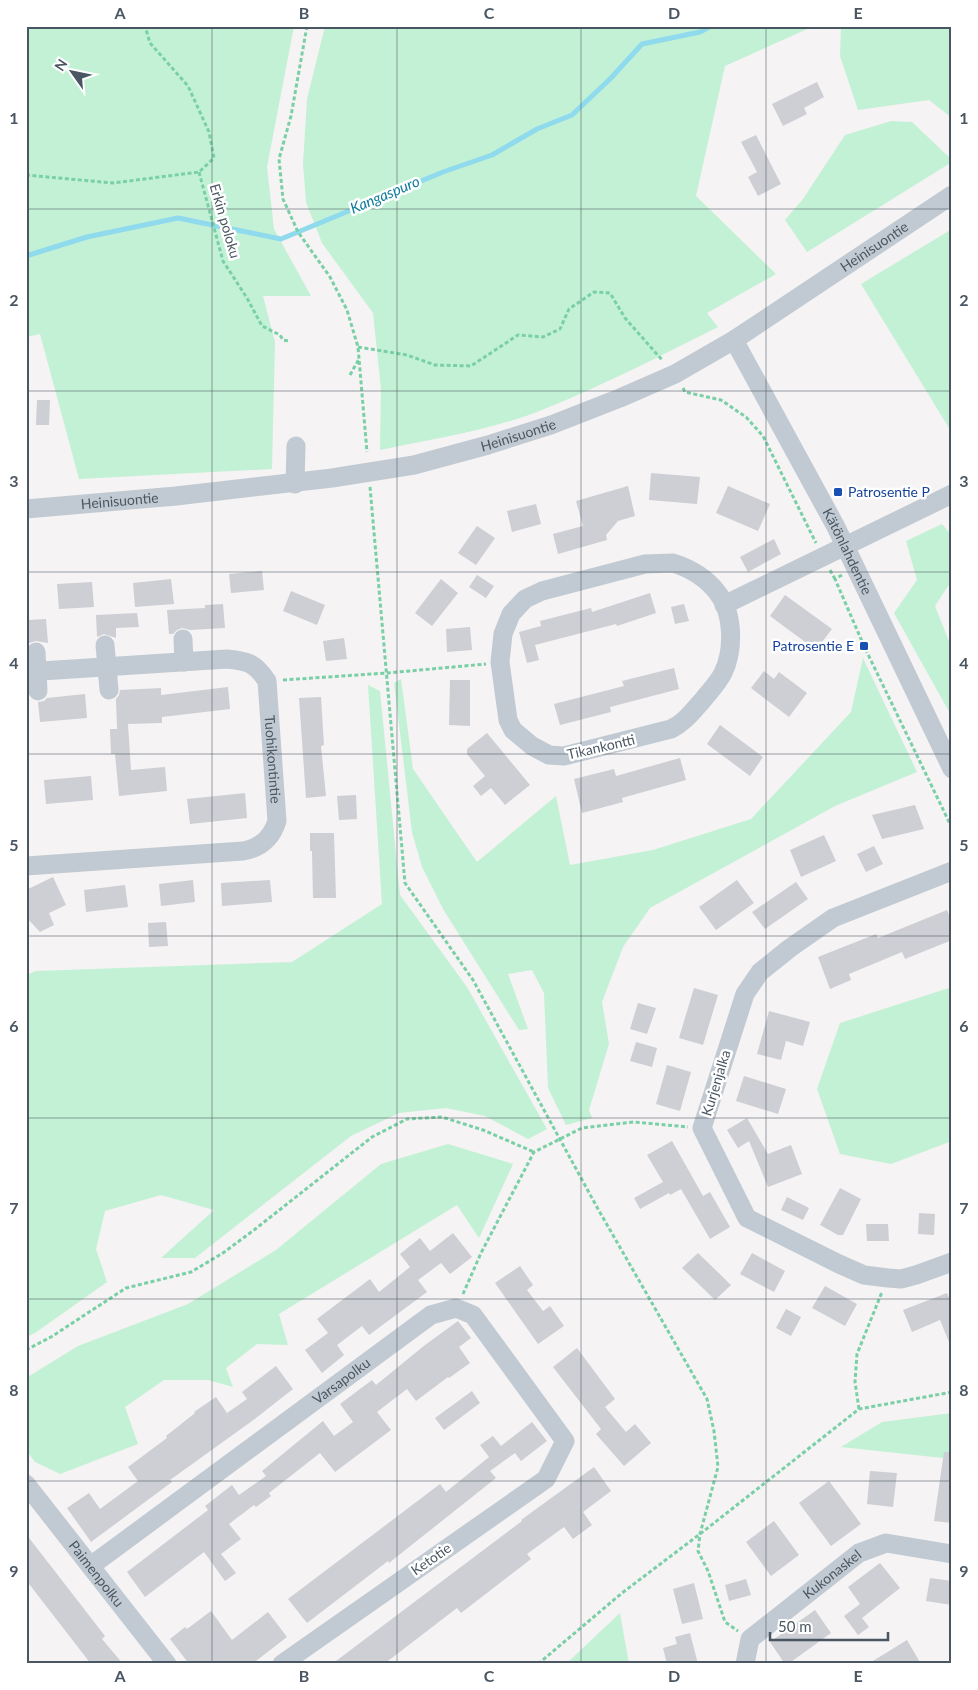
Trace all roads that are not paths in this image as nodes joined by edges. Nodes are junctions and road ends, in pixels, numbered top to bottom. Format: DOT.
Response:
graph roads {
  1 [pos="952,195"];
  2 [pos="734,340"];
  3 [pos="296,446"];
  4 [pos="295,484"];
  5 [pos="952,494"];
  6 [pos="26,509"];
  7 [pos="844,546"];
  8 [pos="724,604"];
  9 [pos="183,639"];
  10 [pos="105,645"];
  11 [pos="36,652"];
  12 [pos="184,662"];
  13 [pos="107,667"];
  14 [pos="32,672"];
  15 [pos="109,690"];
  16 [pos="38,691"];
  17 [pos="952,769"];
  18 [pos="26,866"];
  19 [pos="952,871"];
  20 [pos="952,1262"];
  21 [pos="456,1308"];
  22 [pos="26,1484"];
  23 [pos="952,1554"];
  24 [pos="92,1566"];
  25 [pos="167,1664"];
  26 [pos="282,1664"];
  27 [pos="745,1664"];
  1 -- 2 [label="street, Heinisuontie"];
  2 -- 4 [label="street, Heinisuontie"];
  2 -- 7 [label="street, Kätönlahdentie"];
  3 -- 4 [label="street"];
  4 -- 6 [label="street, Heinisuontie"];
  5 -- 7 [label="street"];
  7 -- 8 [label="street"];
  7 -- 17 [label="street, Kätönlahdentie"];
  8 -- 8 [label="street, Tikankontti"];
  9 -- 12 [label="street"];
  10 -- 13 [label="street"];
  11 -- 14 [label="street"];
  12 -- 13 [label="street"];
  12 -- 18 [label="street, Tuohikontintie"];
  13 -- 14 [label="street"];
  13 -- 15 [label="street"];
  14 -- 16 [label="street"];
  19 -- 20 [label="street, Kurjenjalka"];
  21 -- 24 [label="street, Varsapolku"];
  21 -- 26 [label="street, Ketotie"];
  22 -- 24 [label="street, Paimenpolku"];
  23 -- 27 [label="street, Kukonaskel"];
  24 -- 25 [label="street, Paimenpolku"];
}
